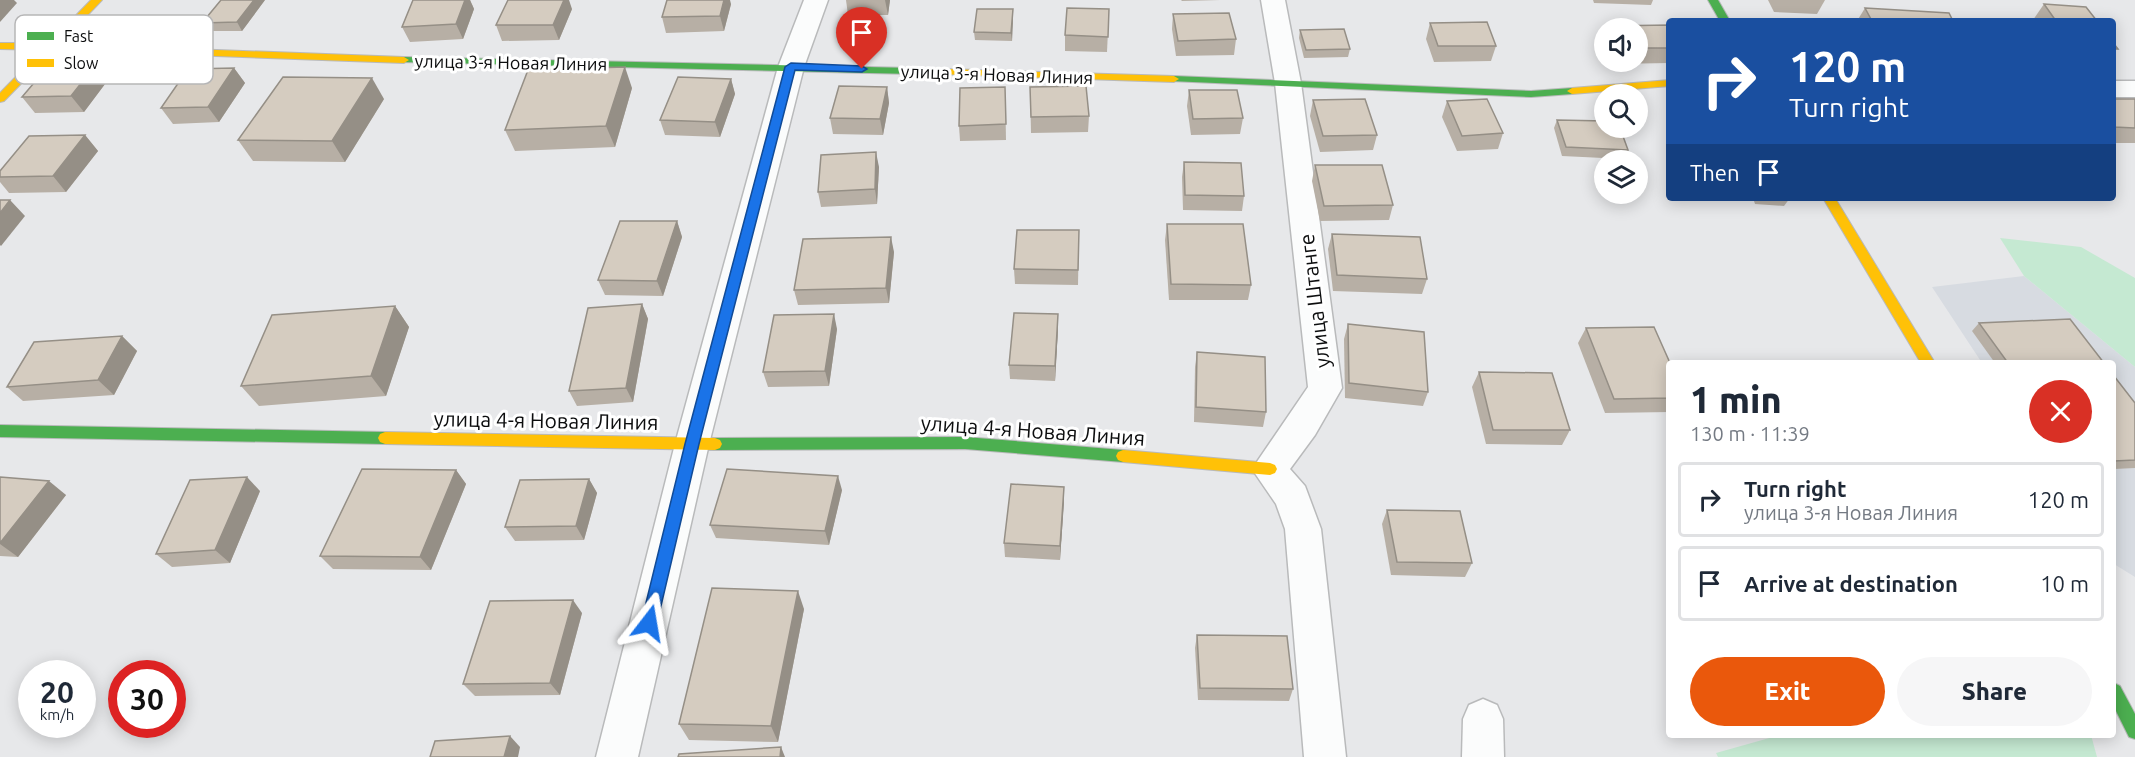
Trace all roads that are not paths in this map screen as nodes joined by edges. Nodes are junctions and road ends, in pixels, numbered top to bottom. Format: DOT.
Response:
graph roads {
  1 [pos="96,0"];
  2 [pos="816,0"];
  3 [pos="1273,0"];
  4 [pos="1713,0"];
  5 [pos="82,15"];
  6 [pos="1723,18"];
  7 [pos="0,46"];
  8 [pos="15,46"];
  9 [pos="213,53"];
  10 [pos="791,67"];
  11 [pos="1288,83"];
  12 [pos="1666,83"];
  13 [pos="15,84"];
  14 [pos="2116,89"];
  15 [pos="2135,89"];
  16 [pos="0,99"];
  17 [pos="1831,201"];
  18 [pos="1926,360"];
  19 [pos="0,431"];
  20 [pos="692,444"];
  21 [pos="1270,469"];
  22 [pos="617,757"];
  23 [pos="1325,757"];
  1 -- 5 [label="street"];
  2 -- 10 [label="street"];
  3 -- 11 [label="street, улица Штанге"];
  4 -- 6 [label="street"];
  7 -- 8 [label="street, улица 3-я Новая Линия"];
  9 -- 10 [label="street, улица 3-я Новая Линия"];
  10 -- 11 [label="street, улица 3-я Новая Линия"];
  10 -- 20 [label="street"];
  11 -- 12 [label="street, улица 3-я Новая Линия"];
  11 -- 21 [label="street, улица Штанге"];
  13 -- 16 [label="street"];
  14 -- 15 [label="street"];
  17 -- 18 [label="street"];
  19 -- 20 [label="street, улица 4-я Новая Линия"];
  20 -- 21 [label="street, улица 4-я Новая Линия"];
  20 -- 22 [label="street"];
  21 -- 23 [label="street"];
}
